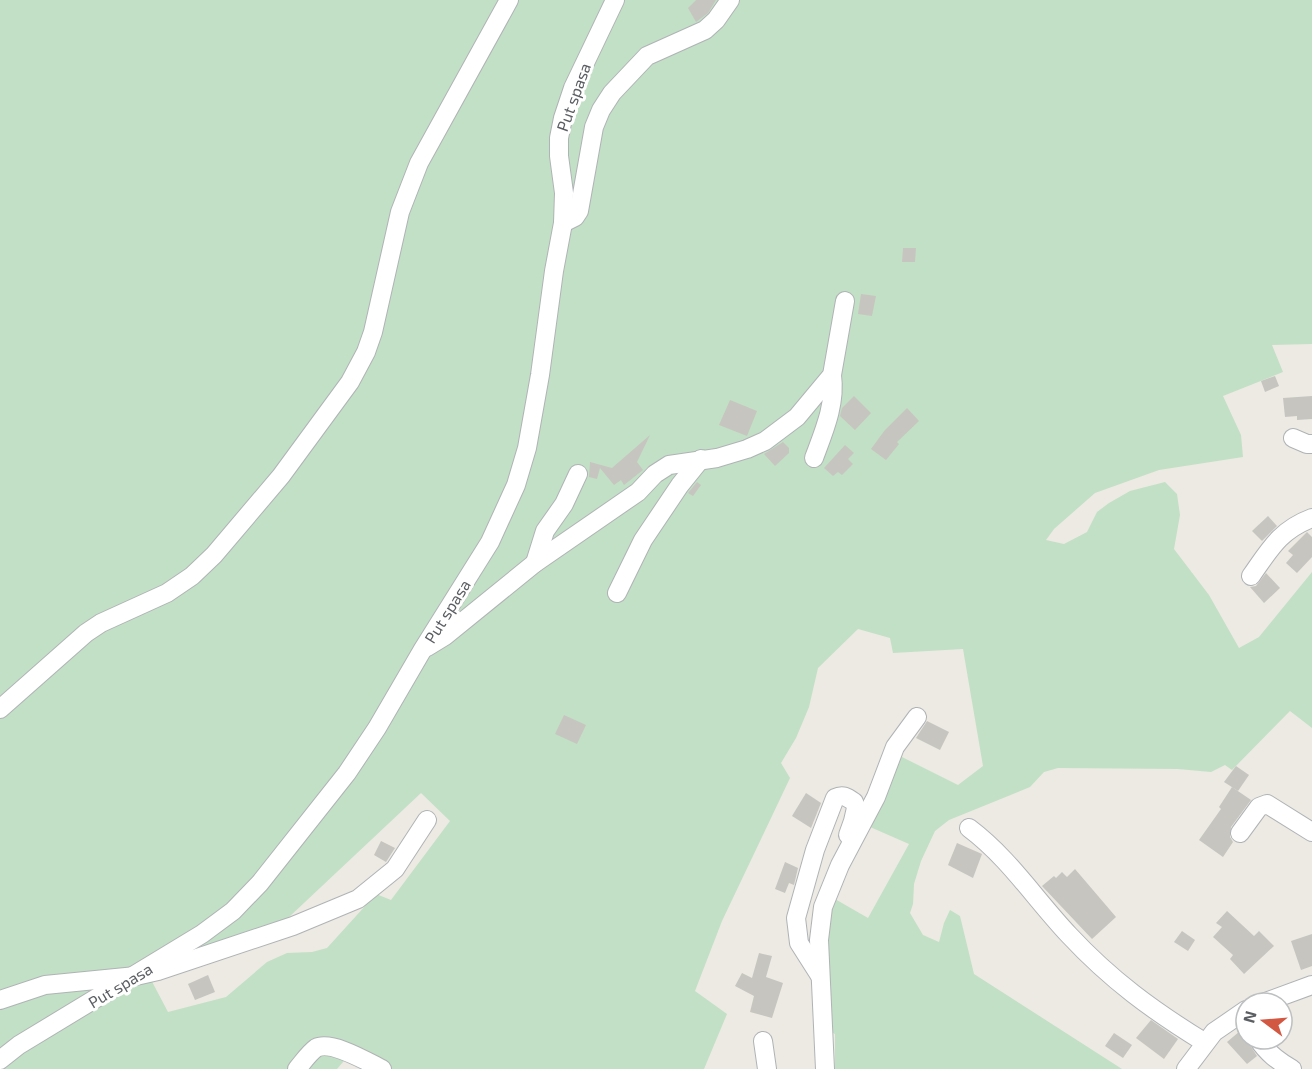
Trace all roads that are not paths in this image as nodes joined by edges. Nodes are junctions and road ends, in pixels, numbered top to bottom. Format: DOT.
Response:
graph roads {
  1 [pos="508,0"];
  2 [pos="615,0"];
  3 [pos="730,0"];
  4 [pos="563,223"];
  5 [pos="845,302"];
  6 [pos="832,375"];
  7 [pos="1293,438"];
  8 [pos="1312,444"];
  9 [pos="814,458"];
  10 [pos="701,459"];
  11 [pos="579,474"];
  12 [pos="1312,518"];
  13 [pos="535,563"];
  14 [pos="1251,576"];
  15 [pos="617,593"];
  16 [pos="423,650"];
  17 [pos="0,709"];
  18 [pos="917,717"];
  19 [pos="427,820"];
  20 [pos="969,828"];
  21 [pos="1312,832"];
  22 [pos="1240,833"];
  23 [pos="840,865"];
  24 [pos="136,976"];
  25 [pos="820,976"];
  26 [pos="1312,985"];
  27 [pos="1294,992"];
  28 [pos="0,1000"];
  29 [pos="1234,1020"];
  30 [pos="763,1041"];
  31 [pos="1204,1042"];
  32 [pos="1267,1051"];
  33 [pos="0,1060"];
  34 [pos="297,1069"];
  35 [pos="382,1069"];
  36 [pos="767,1069"];
  37 [pos="825,1069"];
  38 [pos="1186,1069"];
  39 [pos="1292,1069"];
  1 -- 17 [label="street"];
  2 -- 4 [label="street, Put spasa"];
  3 -- 4 [label="street"];
  4 -- 16 [label="street, Put spasa"];
  5 -- 6 [label="street"];
  6 -- 9 [label="street"];
  6 -- 10 [label="street"];
  7 -- 8 [label="street"];
  10 -- 13 [label="street"];
  10 -- 15 [label="street"];
  11 -- 13 [label="street"];
  12 -- 14 [label="street"];
  13 -- 16 [label="street"];
  16 -- 24 [label="street, Put spasa"];
  18 -- 23 [label="street"];
  19 -- 24 [label="street"];
  20 -- 31 [label="street"];
  21 -- 22 [label="street"];
  23 -- 25 [label="street"];
  23 -- 25 [label="street"];
  24 -- 28 [label="street"];
  24 -- 33 [label="street, Put spasa"];
  25 -- 37 [label="street"];
  26 -- 27 [label="street"];
  29 -- 31 [label="street"];
  30 -- 36 [label="street"];
  31 -- 38 [label="street"];
  32 -- 39 [label="street"];
  34 -- 35 [label="street"];
}
